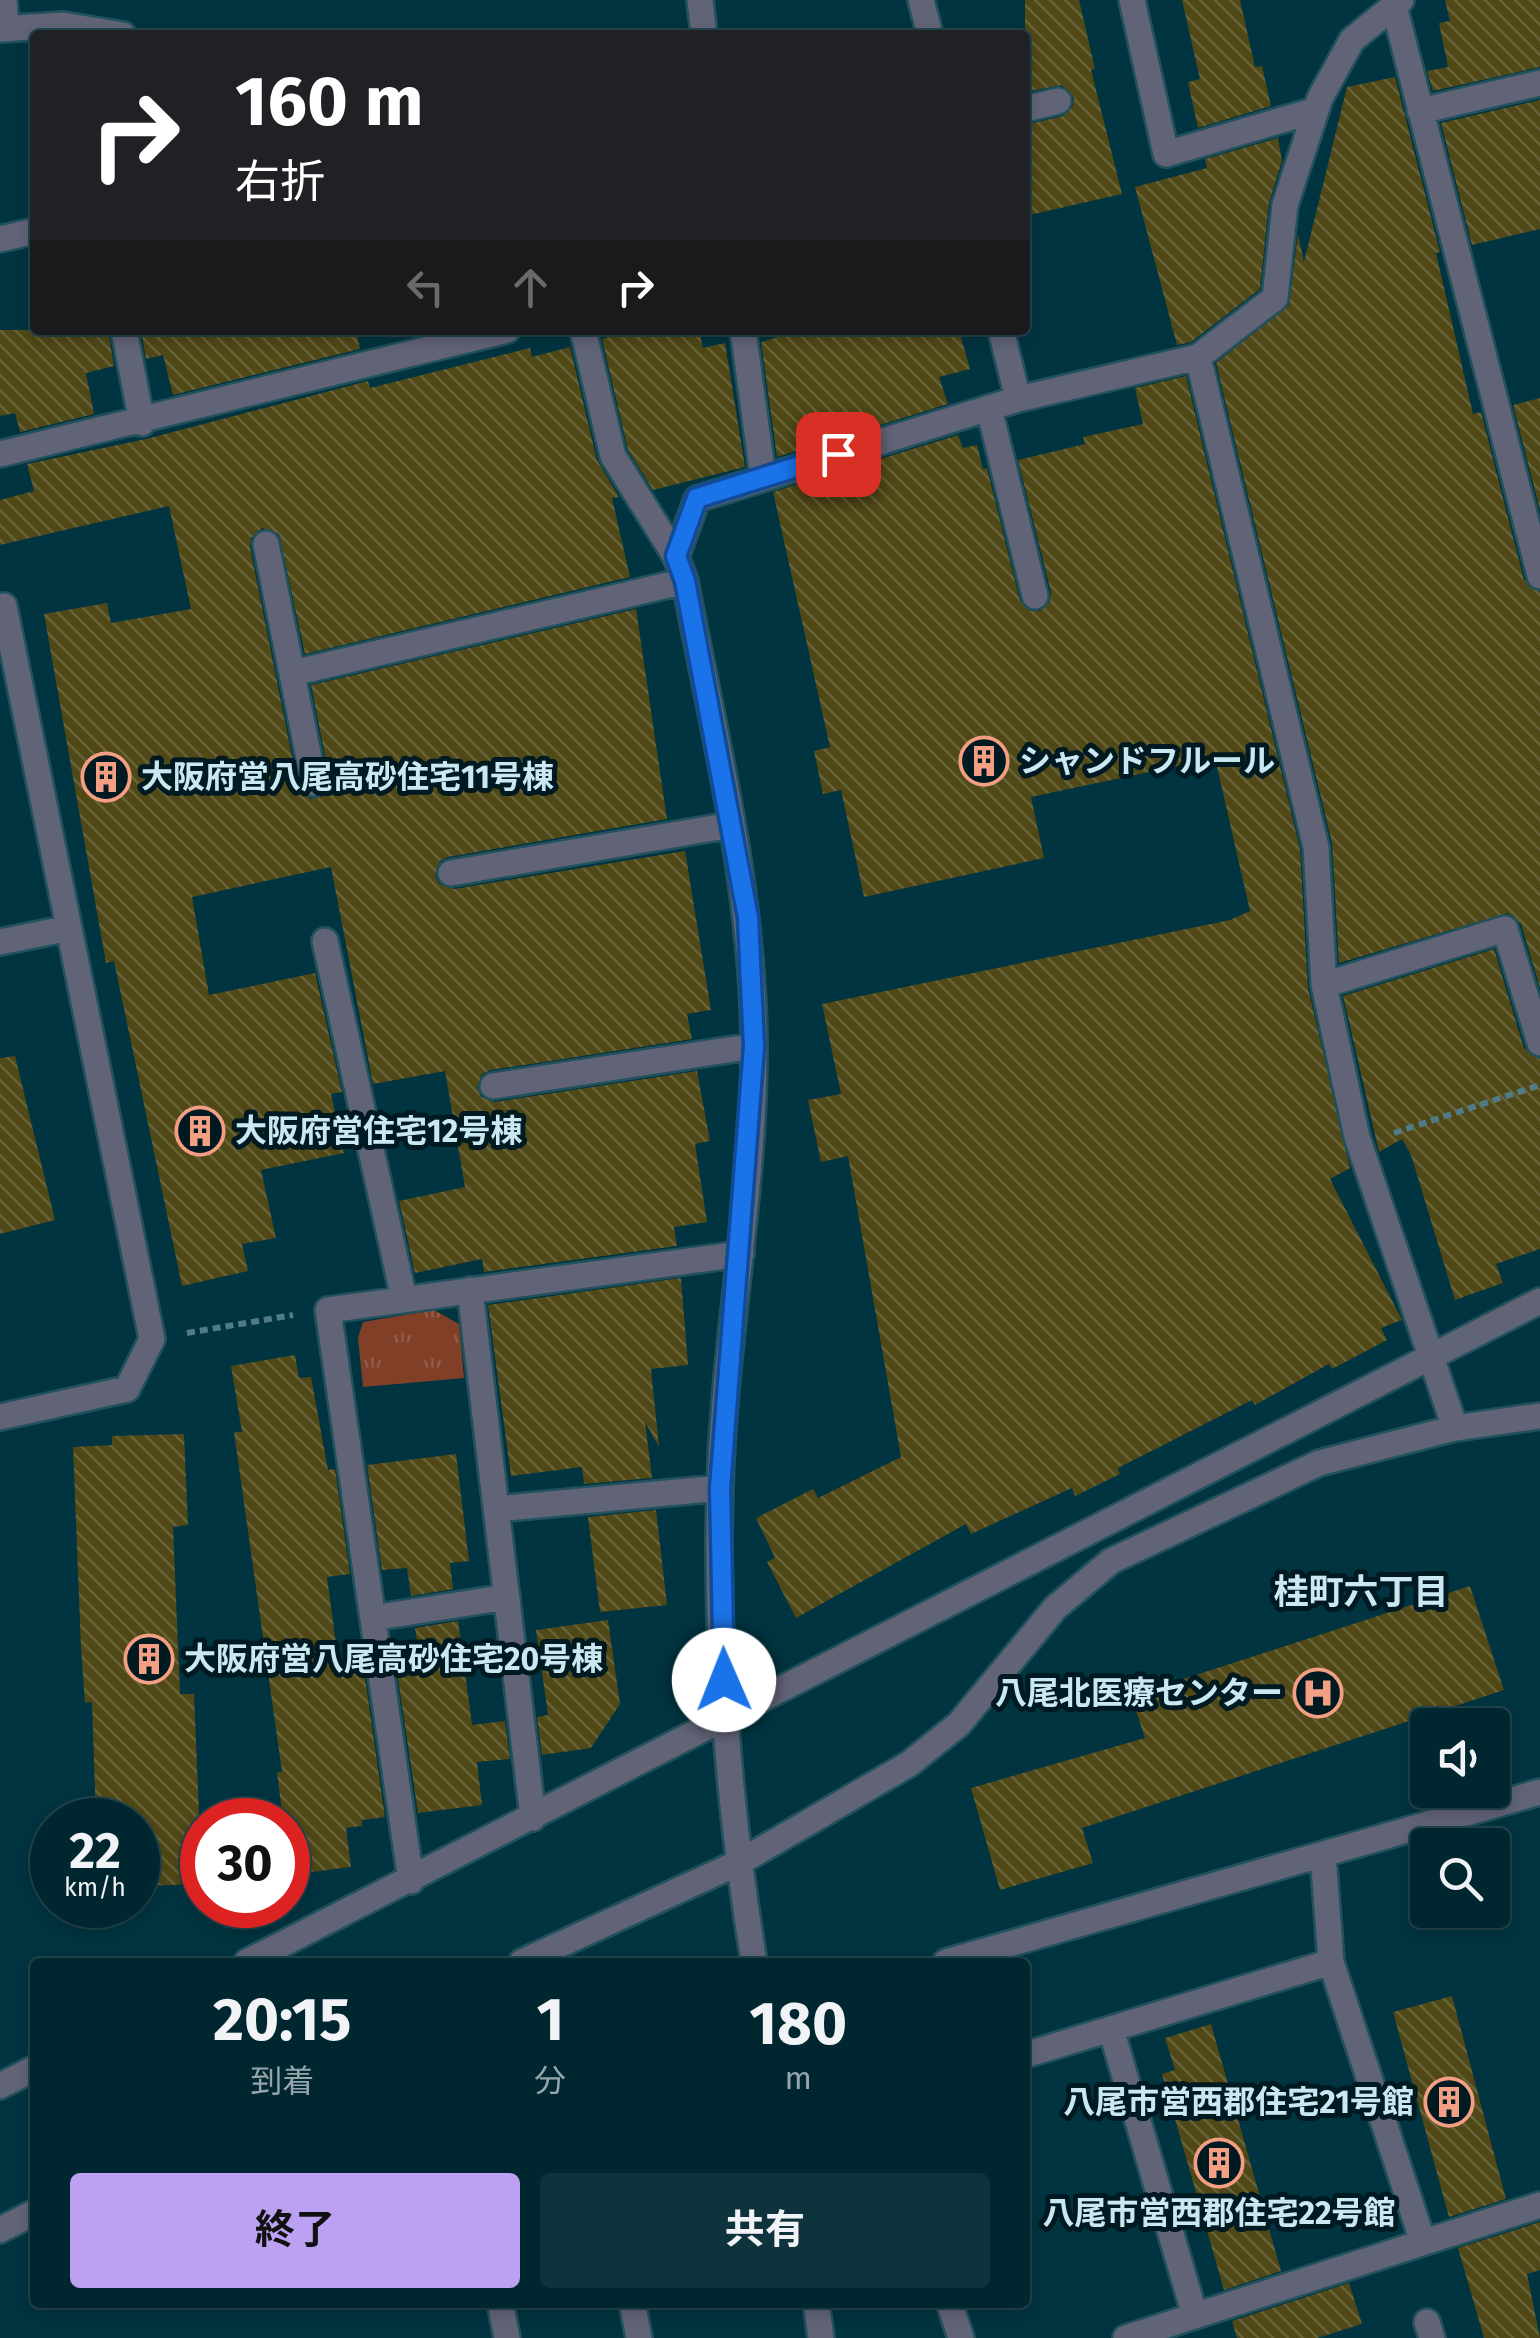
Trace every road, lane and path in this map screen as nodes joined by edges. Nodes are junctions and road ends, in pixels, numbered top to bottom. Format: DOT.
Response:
graph roads {
  1 [pos="4,0"];
  2 [pos="700,0"];
  3 [pos="921,0"];
  4 [pos="1132,0"];
  5 [pos="1397,3"];
  6 [pos="3,28"];
  7 [pos="64,30"];
  8 [pos="703,30"];
  9 [pos="929,30"];
  10 [pos="1540,84"];
  11 [pos="1058,101"];
  12 [pos="1030,107"];
  13 [pos="1316,110"];
  14 [pos="1420,111"];
  15 [pos="30,232"];
  16 [pos="0,240"];
  17 [pos="125,335"];
  18 [pos="487,335"];
  19 [pos="584,335"];
  20 [pos="744,335"];
  21 [pos="1002,335"];
  22 [pos="1198,357"];
  23 [pos="1018,400"];
  24 [pos="989,408"];
  25 [pos="142,422"];
  26 [pos="0,454"];
  27 [pos="762,477"];
  28 [pos="266,544"];
  29 [pos="676,556"];
  30 [pos="1540,576"];
  31 [pos="685,581"];
  32 [pos="1035,596"];
  33 [pos="4,606"];
  34 [pos="292,672"];
  35 [pos="314,783"];
  36 [pos="731,825"];
  37 [pos="450,873"];
  38 [pos="69,928"];
  39 [pos="325,941"];
  40 [pos="0,942"];
  41 [pos="1324,986"];
  42 [pos="1540,1043"];
  43 [pos="754,1046"];
  44 [pos="1540,1085"];
  45 [pos="494,1086"];
  46 [pos="1359,1144"];
  47 [pos="741,1254"];
  48 [pos="470,1290"];
  49 [pos="404,1300"];
  50 [pos="1540,1300"];
  51 [pos="328,1310"];
  52 [pos="152,1339"];
  53 [pos="1430,1356"];
  54 [pos="1540,1416"];
  55 [pos="0,1417"];
  56 [pos="1455,1428"];
  57 [pos="720,1488"];
  58 [pos="496,1509"];
  59 [pos="507,1597"];
  60 [pos="373,1618"];
  61 [pos="726,1719"];
  62 [pos="1540,1792"];
  63 [pos="533,1818"];
  64 [pos="1323,1854"];
  65 [pos="738,1864"];
  66 [pos="411,1881"];
  67 [pos="566,1952"];
  68 [pos="255,1958"];
  69 [pos="540,1958"];
  70 [pos="753,1958"];
  71 [pos="960,1958"];
  72 [pos="1331,1962"];
  73 [pos="1111,2029"];
  74 [pos="1030,2053"];
  75 [pos="30,2071"];
  76 [pos="0,2086"];
  77 [pos="1540,2205"];
  78 [pos="30,2215"];
  79 [pos="0,2230"];
  80 [pos="1423,2242"];
  81 [pos="501,2308"];
  82 [pos="633,2308"];
  83 [pos="817,2308"];
  84 [pos="950,2308"];
  85 [pos="1195,2316"];
  86 [pos="507,2338"];
  87 [pos="639,2338"];
  88 [pos="821,2338"];
  89 [pos="961,2338"];
  90 [pos="1126,2338"];
  1 -- 6 [label="street"];
  2 -- 8 [label="street"];
  3 -- 9 [label="street"];
  4 -- 13 [label="street"];
  5 -- 13 [label="street"];
  5 -- 14 [label="street"];
  6 -- 7 [label="street"];
  10 -- 14 [label="street"];
  11 -- 12 [label="street"];
  13 -- 22 [label="street"];
  14 -- 30 [label="street"];
  15 -- 16 [label="street"];
  17 -- 25 [label="street"];
  18 -- 25 [label="street"];
  19 -- 29 [label="street"];
  20 -- 27 [label="street"];
  21 -- 23 [label="street"];
  22 -- 23 [label="street"];
  22 -- 41 [label="street"];
  23 -- 24 [label="street"];
  24 -- 27 [label="street"];
  24 -- 32 [label="street"];
  25 -- 26 [label="street"];
  27 -- 29 [label="street"];
  28 -- 34 [label="street"];
  29 -- 31 [label="street"];
  31 -- 34 [label="street"];
  31 -- 36 [label="street"];
  33 -- 38 [label="street"];
  34 -- 35 [label="street"];
  36 -- 37 [label="street"];
  36 -- 43 [label="street"];
  38 -- 40 [label="street"];
  38 -- 52 [label="street"];
  39 -- 49 [label="street"];
  41 -- 42 [label="street"];
  41 -- 46 [label="street"];
  43 -- 45 [label="street"];
  43 -- 47 [label="street"];
  44 -- 46 [label="path"];
  46 -- 53 [label="street"];
  47 -- 48 [label="street"];
  47 -- 57 [label="street"];
  48 -- 49 [label="street"];
  48 -- 58 [label="street"];
  49 -- 51 [label="street"];
  50 -- 53 [label="street"];
  51 -- 52 [label="path"];
  51 -- 60 [label="street"];
  52 -- 55 [label="street"];
  53 -- 56 [label="street"];
  53 -- 61 [label="street"];
  54 -- 56 [label="street"];
  56 -- 65 [label="street"];
  57 -- 58 [label="street"];
  57 -- 61 [label="street"];
  58 -- 59 [label="street"];
  59 -- 60 [label="street"];
  59 -- 63 [label="street"];
  60 -- 66 [label="street"];
  61 -- 63 [label="street"];
  61 -- 65 [label="street"];
  62 -- 64 [label="street"];
  63 -- 66 [label="street"];
  64 -- 71 [label="street"];
  64 -- 72 [label="street"];
  65 -- 67 [label="street"];
  65 -- 70 [label="street"];
  66 -- 68 [label="street"];
  67 -- 69 [label="street"];
  72 -- 73 [label="street"];
  72 -- 80 [label="street"];
  73 -- 74 [label="street"];
  73 -- 85 [label="street"];
  75 -- 76 [label="street"];
  77 -- 80 [label="street"];
  78 -- 79 [label="street"];
  80 -- 85 [label="street"];
  81 -- 86 [label="street"];
  82 -- 87 [label="street"];
  83 -- 88 [label="street"];
  84 -- 89 [label="street"];
  85 -- 90 [label="street"];
}
